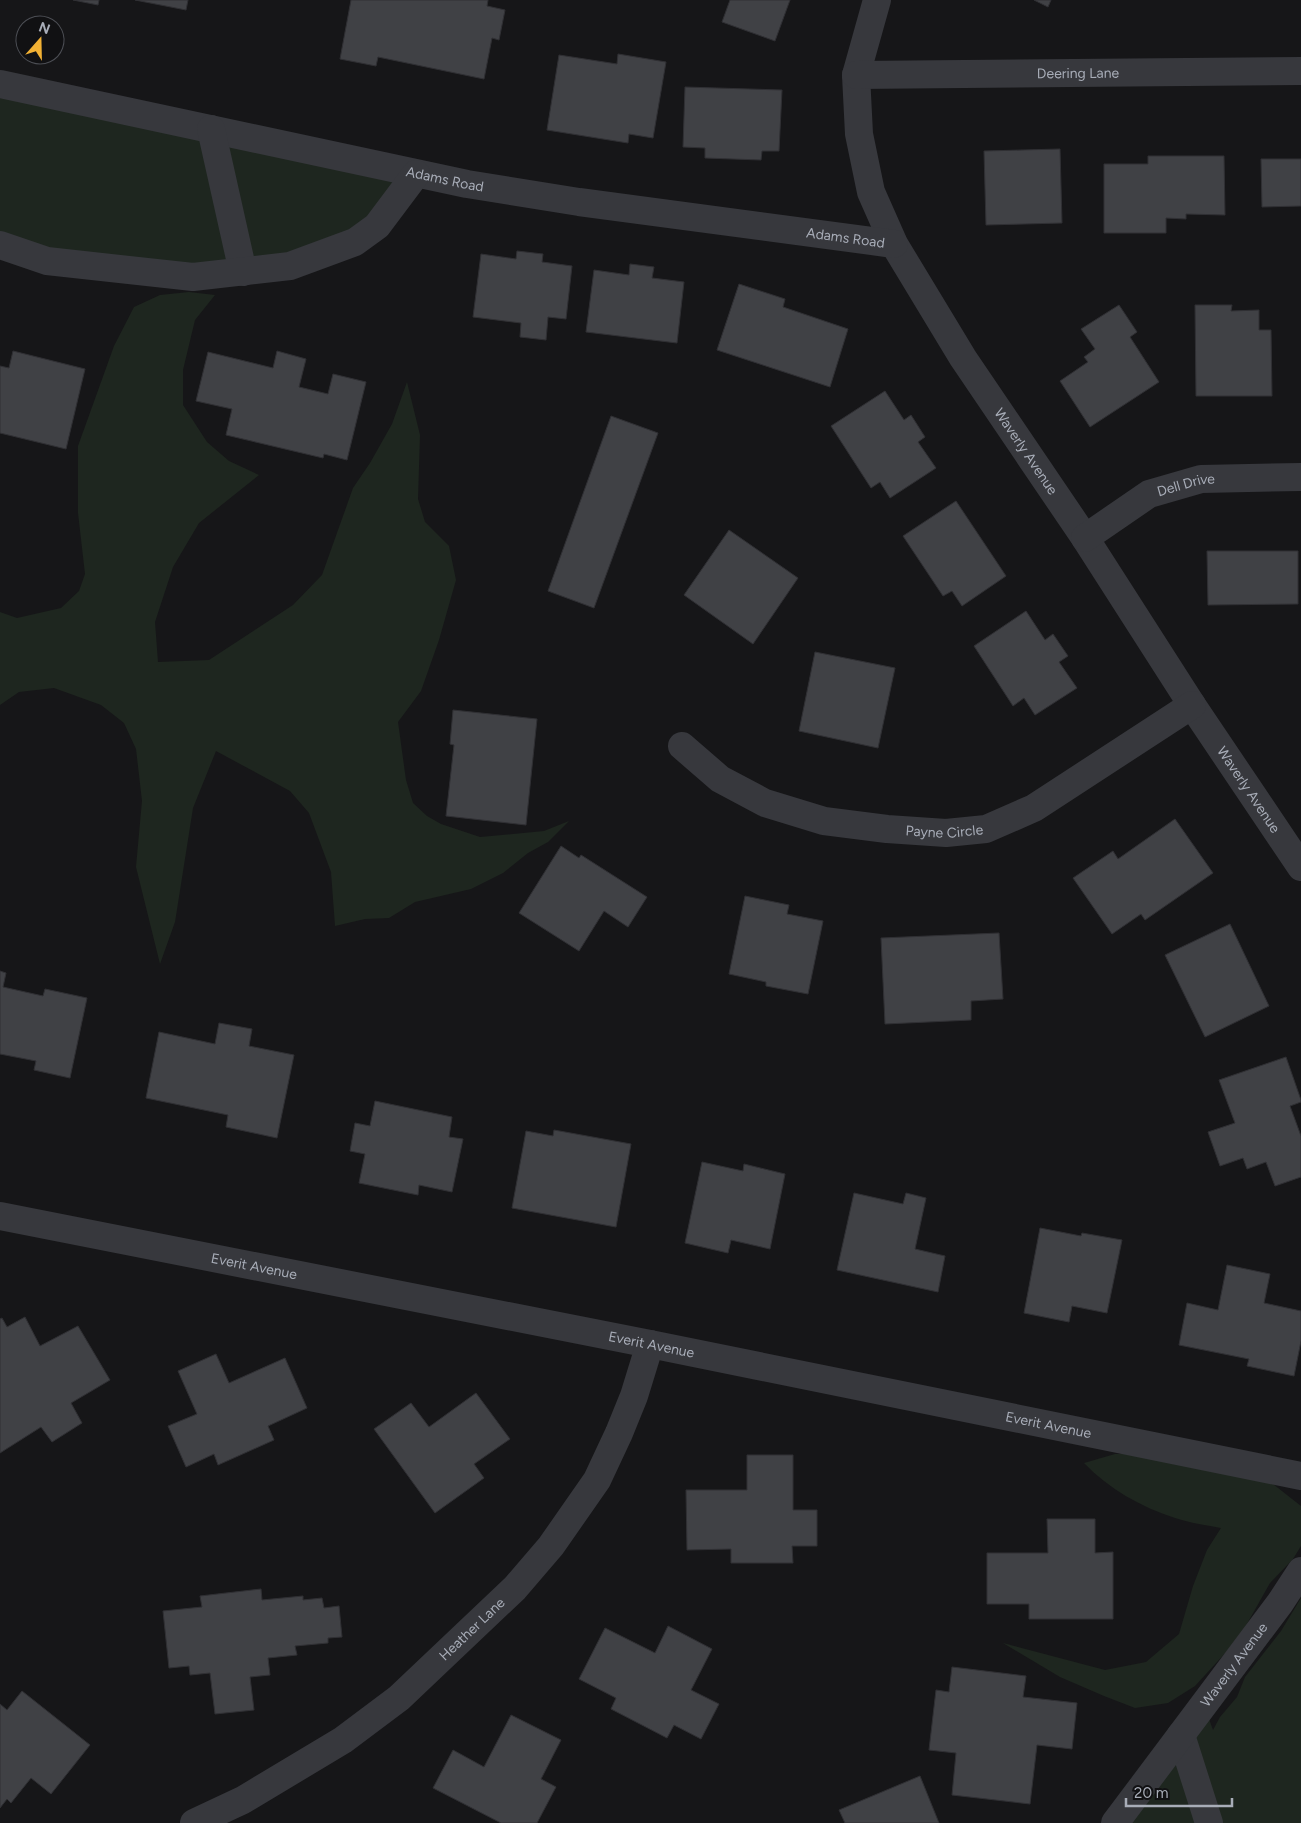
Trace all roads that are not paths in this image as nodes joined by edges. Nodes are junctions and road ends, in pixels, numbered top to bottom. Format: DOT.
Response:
graph roads {
  1 [pos="877,0"];
  2 [pos="1301,71"];
  3 [pos="856,75"];
  4 [pos="0,84"];
  5 [pos="210,129"];
  6 [pos="416,174"];
  7 [pos="894,244"];
  8 [pos="0,245"];
  9 [pos="243,272"];
  10 [pos="1301,478"];
  11 [pos="1085,538"];
  12 [pos="1192,705"];
  13 [pos="682,746"];
  14 [pos="1301,867"];
  15 [pos="0,1216"];
  16 [pos="650,1344"];
  17 [pos="1301,1476"];
  18 [pos="1301,1571"];
  19 [pos="1181,1735"];
  20 [pos="194,1823"];
  21 [pos="1115,1823"];
  22 [pos="1209,1823"];
  1 -- 3 [label="street, Waverly Avenue"];
  2 -- 3 [label="street, Deering Lane"];
  3 -- 7 [label="street, Waverly Avenue"];
  4 -- 5 [label="street, Adams Road"];
  5 -- 6 [label="street, Adams Road"];
  5 -- 9 [label="street"];
  6 -- 7 [label="street, Adams Road"];
  6 -- 9 [label="street"];
  7 -- 11 [label="street, Waverly Avenue"];
  8 -- 9 [label="street"];
  10 -- 11 [label="street, Dell Drive"];
  11 -- 12 [label="street, Waverly Avenue"];
  12 -- 13 [label="street, Payne Circle"];
  12 -- 14 [label="street, Waverly Avenue"];
  15 -- 16 [label="street, Everit Avenue"];
  16 -- 17 [label="street, Everit Avenue"];
  16 -- 20 [label="street, Heather Lane"];
  18 -- 19 [label="street, Waverly Avenue"];
  19 -- 21 [label="street, Waverly Avenue"];
  19 -- 22 [label="street"];
}
